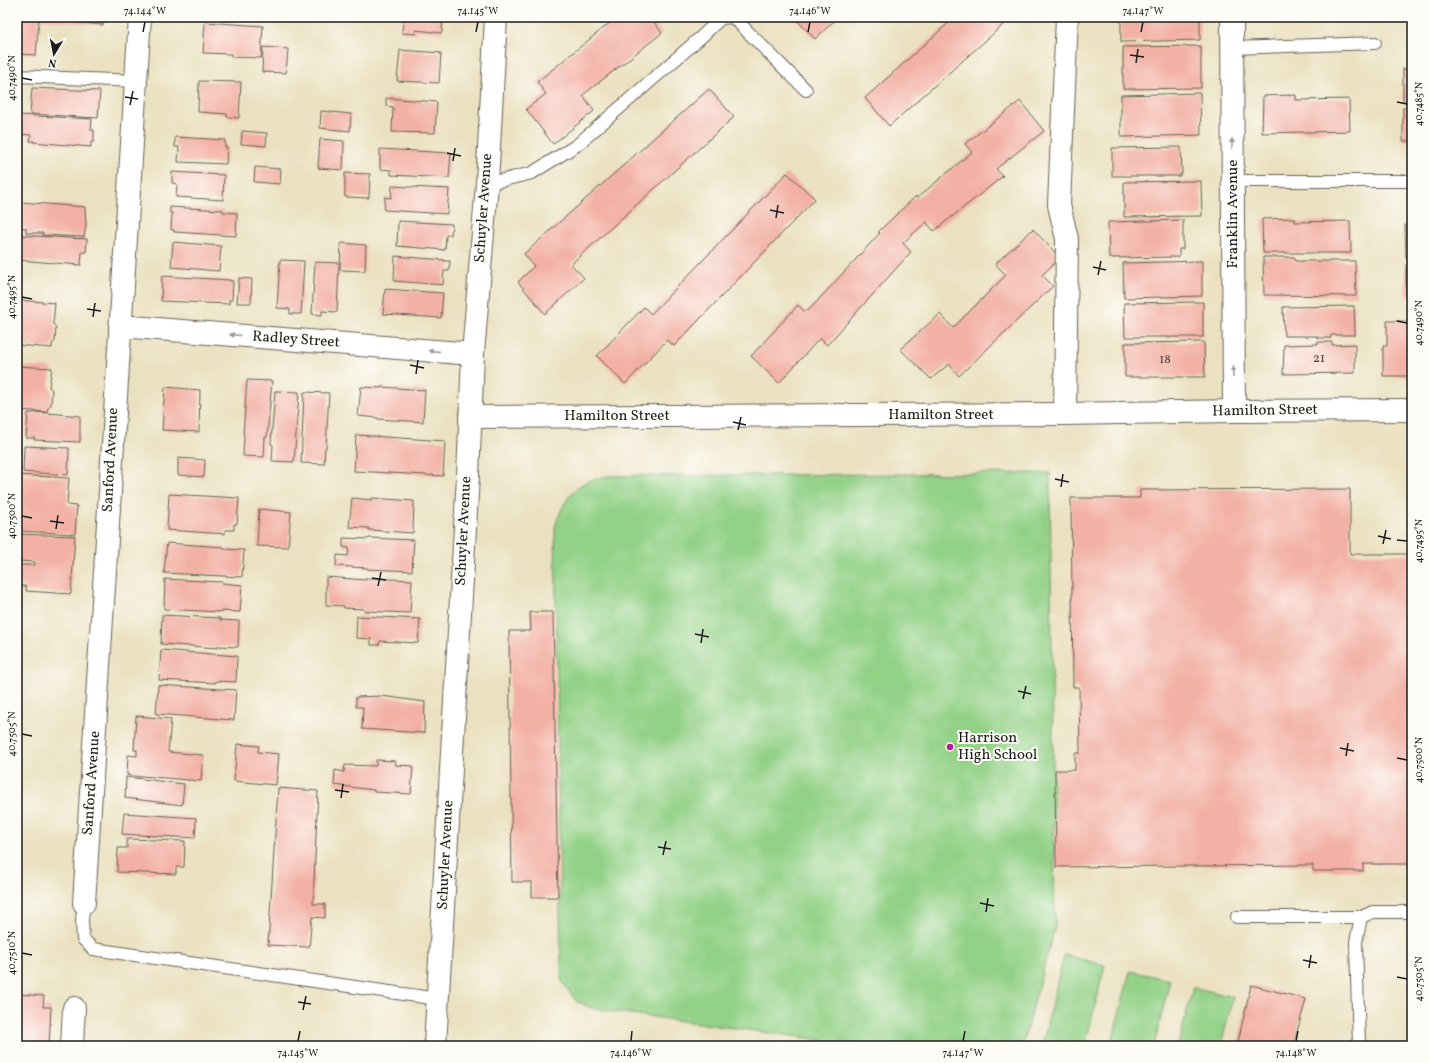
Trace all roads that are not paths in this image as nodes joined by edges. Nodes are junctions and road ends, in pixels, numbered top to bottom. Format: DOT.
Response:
graph roads {
  1 [pos="140,17"];
  2 [pos="496,17"];
  3 [pos="1067,17"];
  4 [pos="1232,17"];
  5 [pos="1375,43"];
  6 [pos="1232,48"];
  7 [pos="17,76"];
  8 [pos="136,81"];
  9 [pos="806,90"];
  10 [pos="1233,181"];
  11 [pos="1412,181"];
  12 [pos="486,184"];
  13 [pos="120,326"];
  14 [pos="473,354"];
  15 [pos="1412,410"];
  16 [pos="1234,411"];
  17 [pos="1065,414"];
  18 [pos="470,417"];
  19 [pos="84,902"];
  20 [pos="1412,912"];
  21 [pos="1237,917"];
  22 [pos="1361,917"];
  23 [pos="438,999"];
  24 [pos="74,1008"];
  25 [pos="72,1046"];
  26 [pos="434,1046"];
  27 [pos="1359,1046"];
  1 -- 8 [label="street, Sanford Avenue"];
  2 -- 12 [label="street, Schuyler Avenue"];
  3 -- 17 [label="street"];
  4 -- 6 [label="street, Franklin Avenue"];
  5 -- 6 [label="lane"];
  10 -- 6 [label="street, Franklin Avenue, one-way"];
  7 -- 8 [label="lane"];
  8 -- 13 [label="street, Sanford Avenue"];
  9 -- 12 [label="lane"];
  10 -- 11 [label="lane"];
  16 -- 10 [label="street, Franklin Avenue, one-way"];
  12 -- 14 [label="street, Schuyler Avenue"];
  14 -- 13 [label="street, Radley Street, one-way"];
  13 -- 19 [label="street, Sanford Avenue"];
  14 -- 18 [label="street, Schuyler Avenue"];
  15 -- 16 [label="street, Hamilton Street"];
  16 -- 17 [label="street, Hamilton Street"];
  17 -- 18 [label="street, Hamilton Street"];
  18 -- 23 [label="street, Schuyler Avenue"];
  19 -- 23 [label="lane"];
  20 -- 22 [label="lane"];
  21 -- 22 [label="lane"];
  22 -- 27 [label="lane"];
  23 -- 26 [label="street, Schuyler Avenue"];
  24 -- 25 [label="street"];
}
